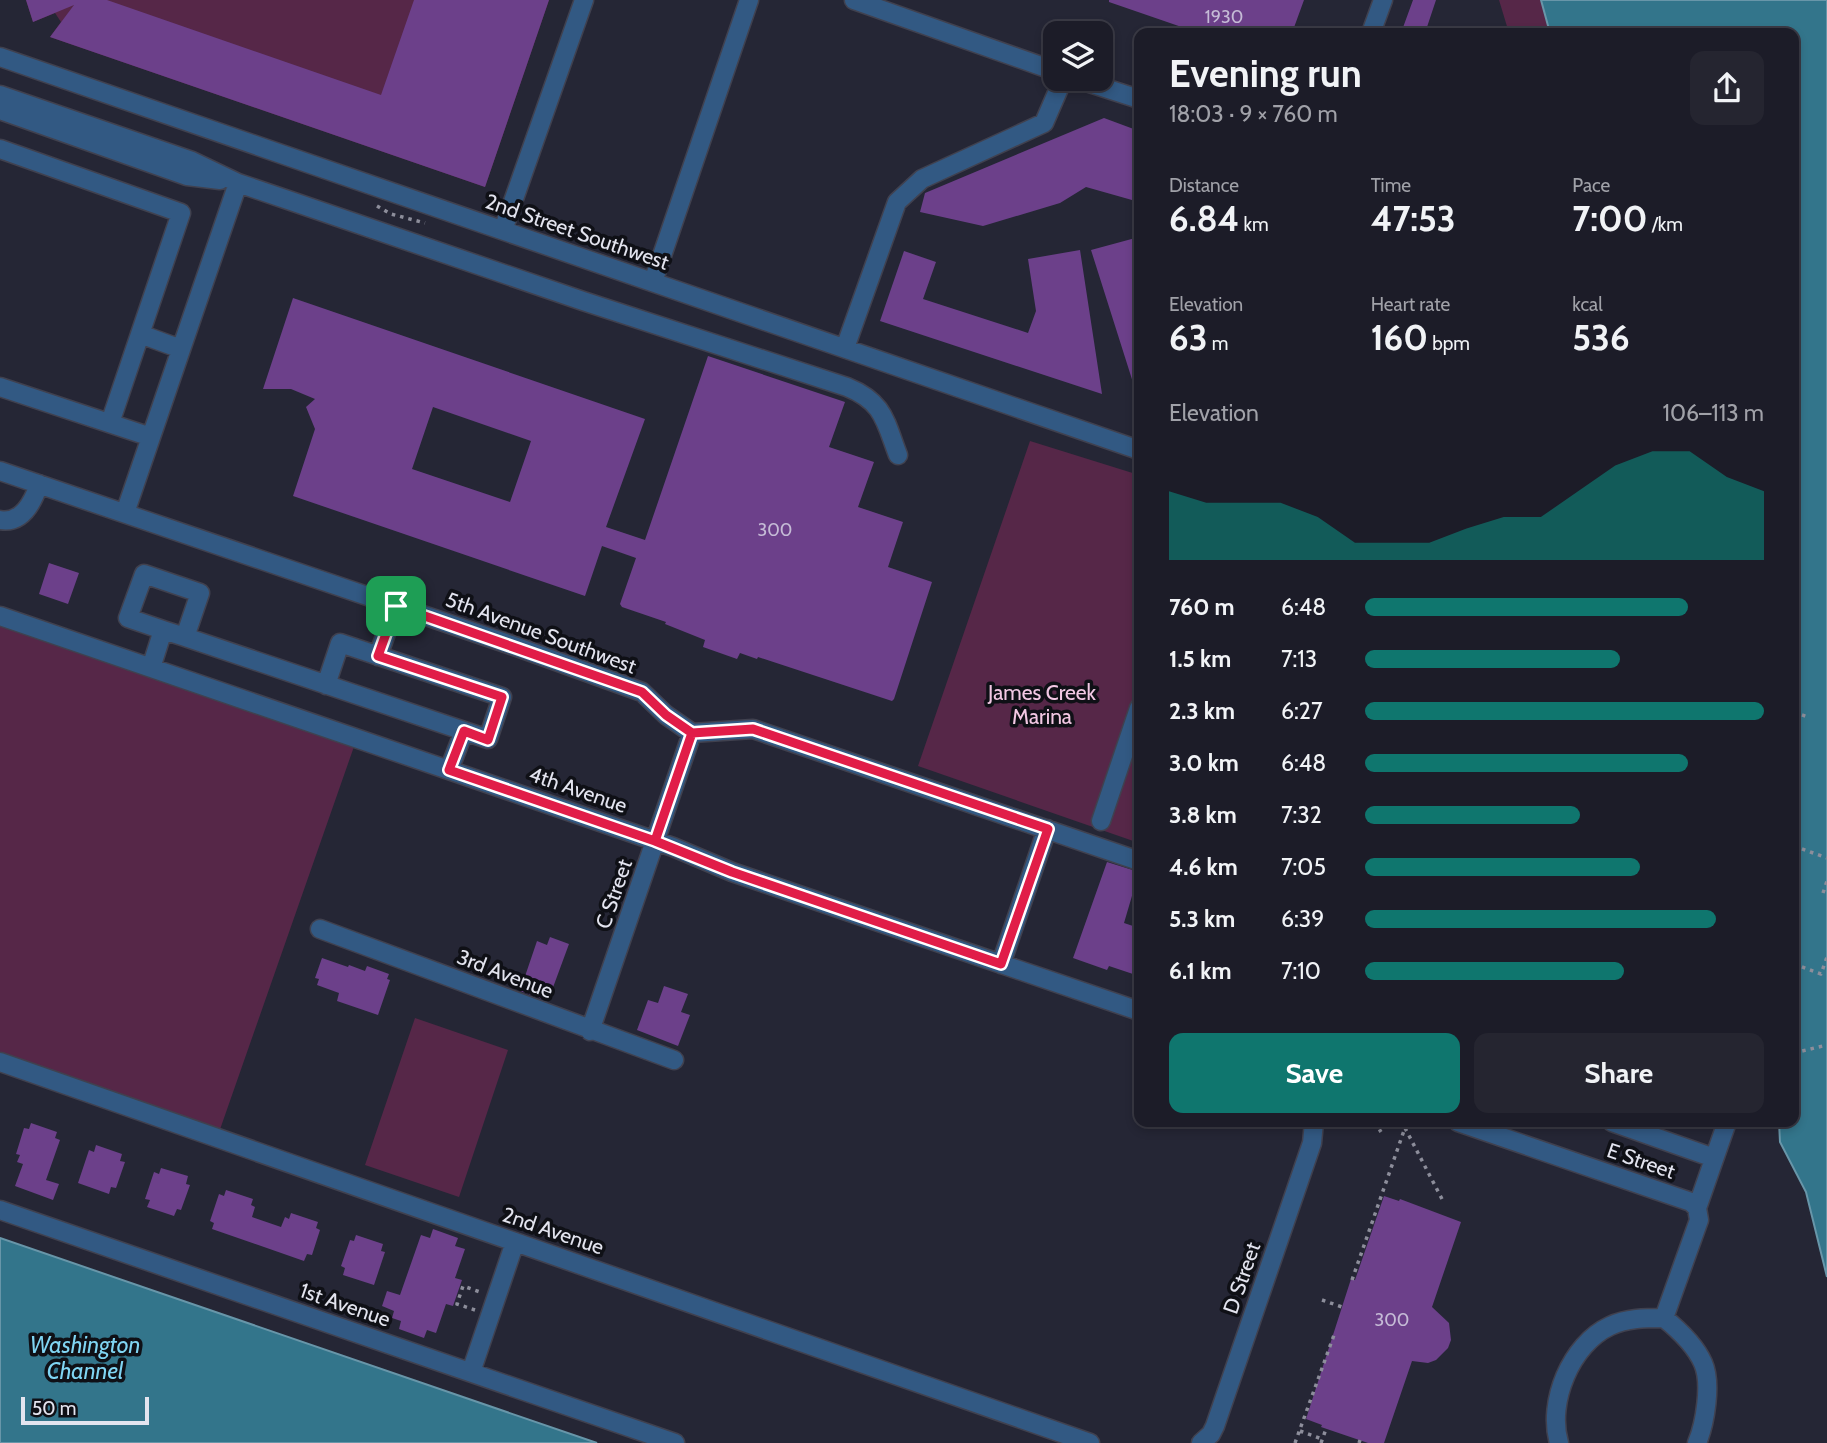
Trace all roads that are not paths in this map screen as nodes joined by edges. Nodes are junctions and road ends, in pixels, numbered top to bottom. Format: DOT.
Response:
graph roads {
  1 [pos="583,0"];
  2 [pos="749,0"];
  3 [pos="854,0"];
  4 [pos="1382,0"];
  5 [pos="1373,28"];
  6 [pos="0,57"];
  7 [pos="1043,67"];
  8 [pos="1058,91"];
  9 [pos="1113,91"];
  10 [pos="0,95"];
  11 [pos="1134,97"];
  12 [pos="0,110"];
  13 [pos="0,149"];
  14 [pos="238,183"];
  15 [pos="503,230"];
  16 [pos="653,282"];
  17 [pos="140,334"];
  18 [pos="845,348"];
  19 [pos="181,349"];
  20 [pos="0,387"];
  21 [pos="110,423"];
  22 [pos="151,437"];
  23 [pos="1134,448"];
  24 [pos="898,455"];
  25 [pos="0,471"];
  26 [pos="39,484"];
  27 [pos="125,513"];
  28 [pos="0,520"];
  29 [pos="396,606"];
  30 [pos="0,616"];
  31 [pos="163,630"];
  32 [pos="185,637"];
  33 [pos="378,656"];
  34 [pos="151,668"];
  35 [pos="326,685"];
  36 [pos="1134,723"];
  37 [pos="464,731"];
  38 [pos="692,733"];
  39 [pos="449,770"];
  40 [pos="1101,821"];
  41 [pos="1048,829"];
  42 [pos="655,841"];
  43 [pos="1134,858"];
  44 [pos="320,929"];
  45 [pos="1001,964"];
  46 [pos="1134,1009"];
  47 [pos="590,1031"];
  48 [pos="674,1060"];
  49 [pos="0,1062"];
  50 [pos="1314,1127"];
  51 [pos="1473,1127"];
  52 [pos="1626,1127"];
  53 [pos="1725,1127"];
  54 [pos="1714,1158"];
  55 [pos="1697,1208"];
  56 [pos="0,1210"];
  57 [pos="515,1242"];
  58 [pos="1664,1318"];
  59 [pos="471,1372"];
  60 [pos="675,1443"];
  61 [pos="1090,1443"];
  62 [pos="1201,1443"];
  63 [pos="1559,1443"];
  64 [pos="1697,1443"];
  1 -- 15 [label="street"];
  2 -- 16 [label="street"];
  3 -- 7 [label="street"];
  4 -- 5 [label="street"];
  6 -- 15 [label="street, 2nd Street Southwest"];
  8 -- 18 [label="street"];
  9 -- 11 [label="street"];
  10 -- 14 [label="street"];
  12 -- 14 [label="street"];
  13 -- 17 [label="street"];
  14 -- 19 [label="street"];
  14 -- 24 [label="street"];
  15 -- 16 [label="street, 2nd Street Southwest"];
  16 -- 18 [label="street, 2nd Street Southwest"];
  17 -- 19 [label="street"];
  17 -- 21 [label="street"];
  18 -- 23 [label="street, 2nd Street Southwest"];
  19 -- 22 [label="street"];
  20 -- 21 [label="street"];
  21 -- 22 [label="street"];
  22 -- 27 [label="street"];
  25 -- 26 [label="street, 5th Avenue Southwest"];
  26 -- 27 [label="street, 5th Avenue Southwest"];
  26 -- 28 [label="street"];
  27 -- 29 [label="street, 5th Avenue Southwest"];
  29 -- 33 [label="street"];
  29 -- 38 [label="street, 5th Avenue Southwest"];
  30 -- 34 [label="street, 4th Avenue"];
  31 -- 32 [label="street"];
  31 -- 32 [label="street"];
  31 -- 34 [label="street"];
  32 -- 35 [label="street"];
  33 -- 35 [label="street"];
  33 -- 37 [label="street"];
  34 -- 39 [label="street, 4th Avenue"];
  35 -- 37 [label="street"];
  36 -- 40 [label="street"];
  37 -- 39 [label="street"];
  38 -- 41 [label="street"];
  38 -- 42 [label="street, C Street"];
  39 -- 42 [label="street, 4th Avenue"];
  41 -- 43 [label="street"];
  41 -- 45 [label="street"];
  42 -- 45 [label="street, 4th Avenue"];
  42 -- 47 [label="street, C Street"];
  44 -- 47 [label="street, 3rd Avenue"];
  45 -- 46 [label="street, 4th Avenue"];
  47 -- 48 [label="street, 3rd Avenue"];
  49 -- 57 [label="street, 2nd Avenue"];
  50 -- 62 [label="street, D Street"];
  51 -- 55 [label="street, E Street"];
  52 -- 54 [label="street"];
  53 -- 54 [label="street"];
  54 -- 55 [label="street"];
  55 -- 58 [label="street"];
  56 -- 59 [label="street, 1st Avenue"];
  57 -- 59 [label="street"];
  57 -- 61 [label="street, 2nd Avenue"];
  58 -- 63 [label="street"];
  58 -- 64 [label="street"];
  59 -- 60 [label="street, 1st Avenue"];
}
